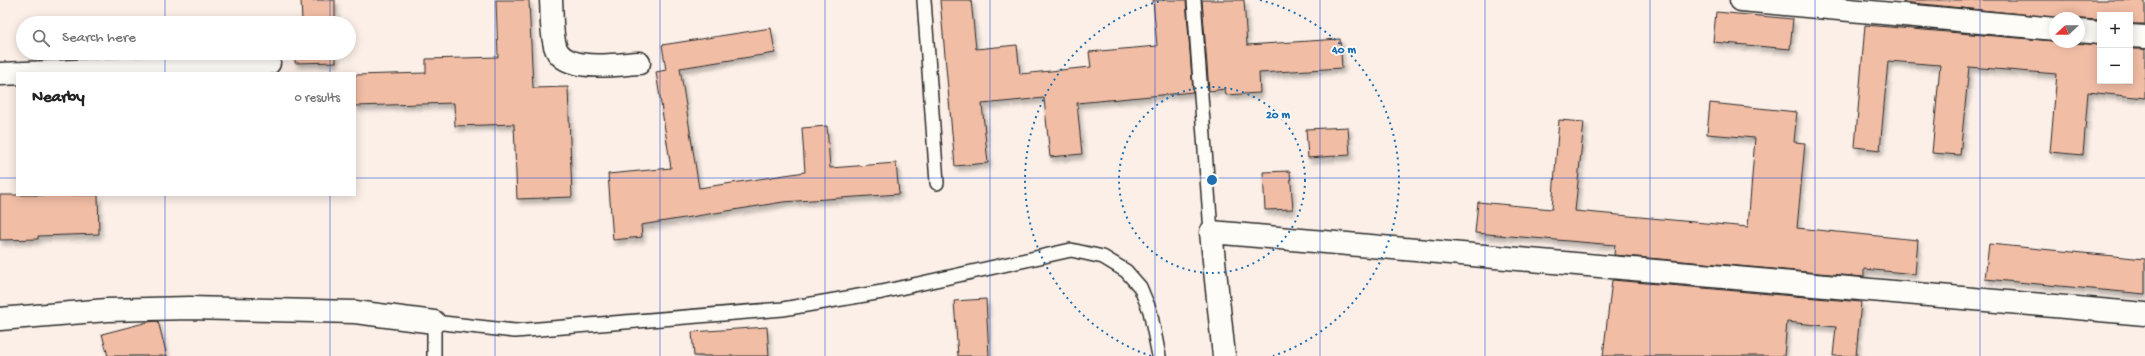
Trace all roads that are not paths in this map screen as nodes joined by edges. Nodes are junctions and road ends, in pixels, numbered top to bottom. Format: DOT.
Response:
graph roads {
  1 [pos="551,0"];
  2 [pos="924,0"];
  3 [pos="1194,0"];
  4 [pos="1741,0"];
  5 [pos="2049,28"];
  6 [pos="2085,32"];
  7 [pos="2097,33"];
  8 [pos="2133,36"];
  9 [pos="2145,37"];
  10 [pos="269,64"];
  11 [pos="639,64"];
  12 [pos="54,72"];
  13 [pos="16,73"];
  14 [pos="0,74"];
  15 [pos="937,183"];
  16 [pos="1211,232"];
  17 [pos="2145,314"];
  18 [pos="0,319"];
  19 [pos="434,322"];
  20 [pos="434,356"];
  21 [pos="1158,356"];
  22 [pos="1224,356"];
  1 -- 11 [label="street"];
  2 -- 15 [label="lane"];
  3 -- 16 [label="lane"];
  4 -- 5 [label="street"];
  6 -- 7 [label="street"];
  8 -- 9 [label="street"];
  10 -- 12 [label="street"];
  13 -- 14 [label="street"];
  16 -- 17 [label="street"];
  16 -- 22 [label="street"];
  18 -- 19 [label="street"];
  19 -- 20 [label="lane"];
  19 -- 21 [label="lane"];
}
